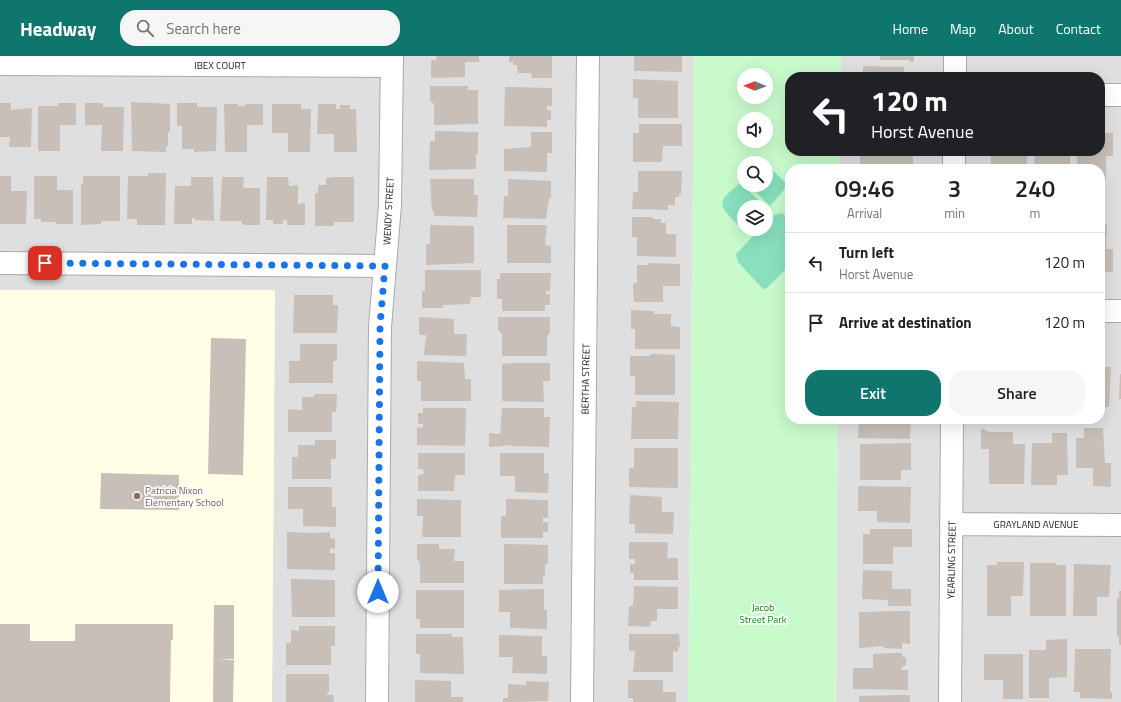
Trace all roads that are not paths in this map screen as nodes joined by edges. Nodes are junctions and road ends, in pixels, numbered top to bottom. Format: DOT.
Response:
graph roads {
  1 [pos="588,56"];
  2 [pos="955,56"];
  3 [pos="392,61"];
  4 [pos="0,64"];
  5 [pos="955,72"];
  6 [pos="1105,95"];
  7 [pos="1121,95"];
  8 [pos="0,263"];
  9 [pos="385,266"];
  10 [pos="1105,311"];
  11 [pos="1121,311"];
  12 [pos="952,424"];
  13 [pos="951,524"];
  14 [pos="1121,525"];
  15 [pos="377,702"];
  16 [pos="582,702"];
  17 [pos="950,702"];
  1 -- 16 [label="street, BERTHA STREET"];
  2 -- 5 [label="street"];
  3 -- 4 [label="street, IBEX COURT"];
  3 -- 9 [label="street, WENDY STREET"];
  6 -- 7 [label="street"];
  8 -- 9 [label="street"];
  9 -- 15 [label="street, WENDY STREET"];
  10 -- 11 [label="street"];
  12 -- 13 [label="street, YEARLING STREET"];
  13 -- 14 [label="street, GRAYLAND AVENUE"];
  13 -- 17 [label="street, YEARLING STREET"];
}
